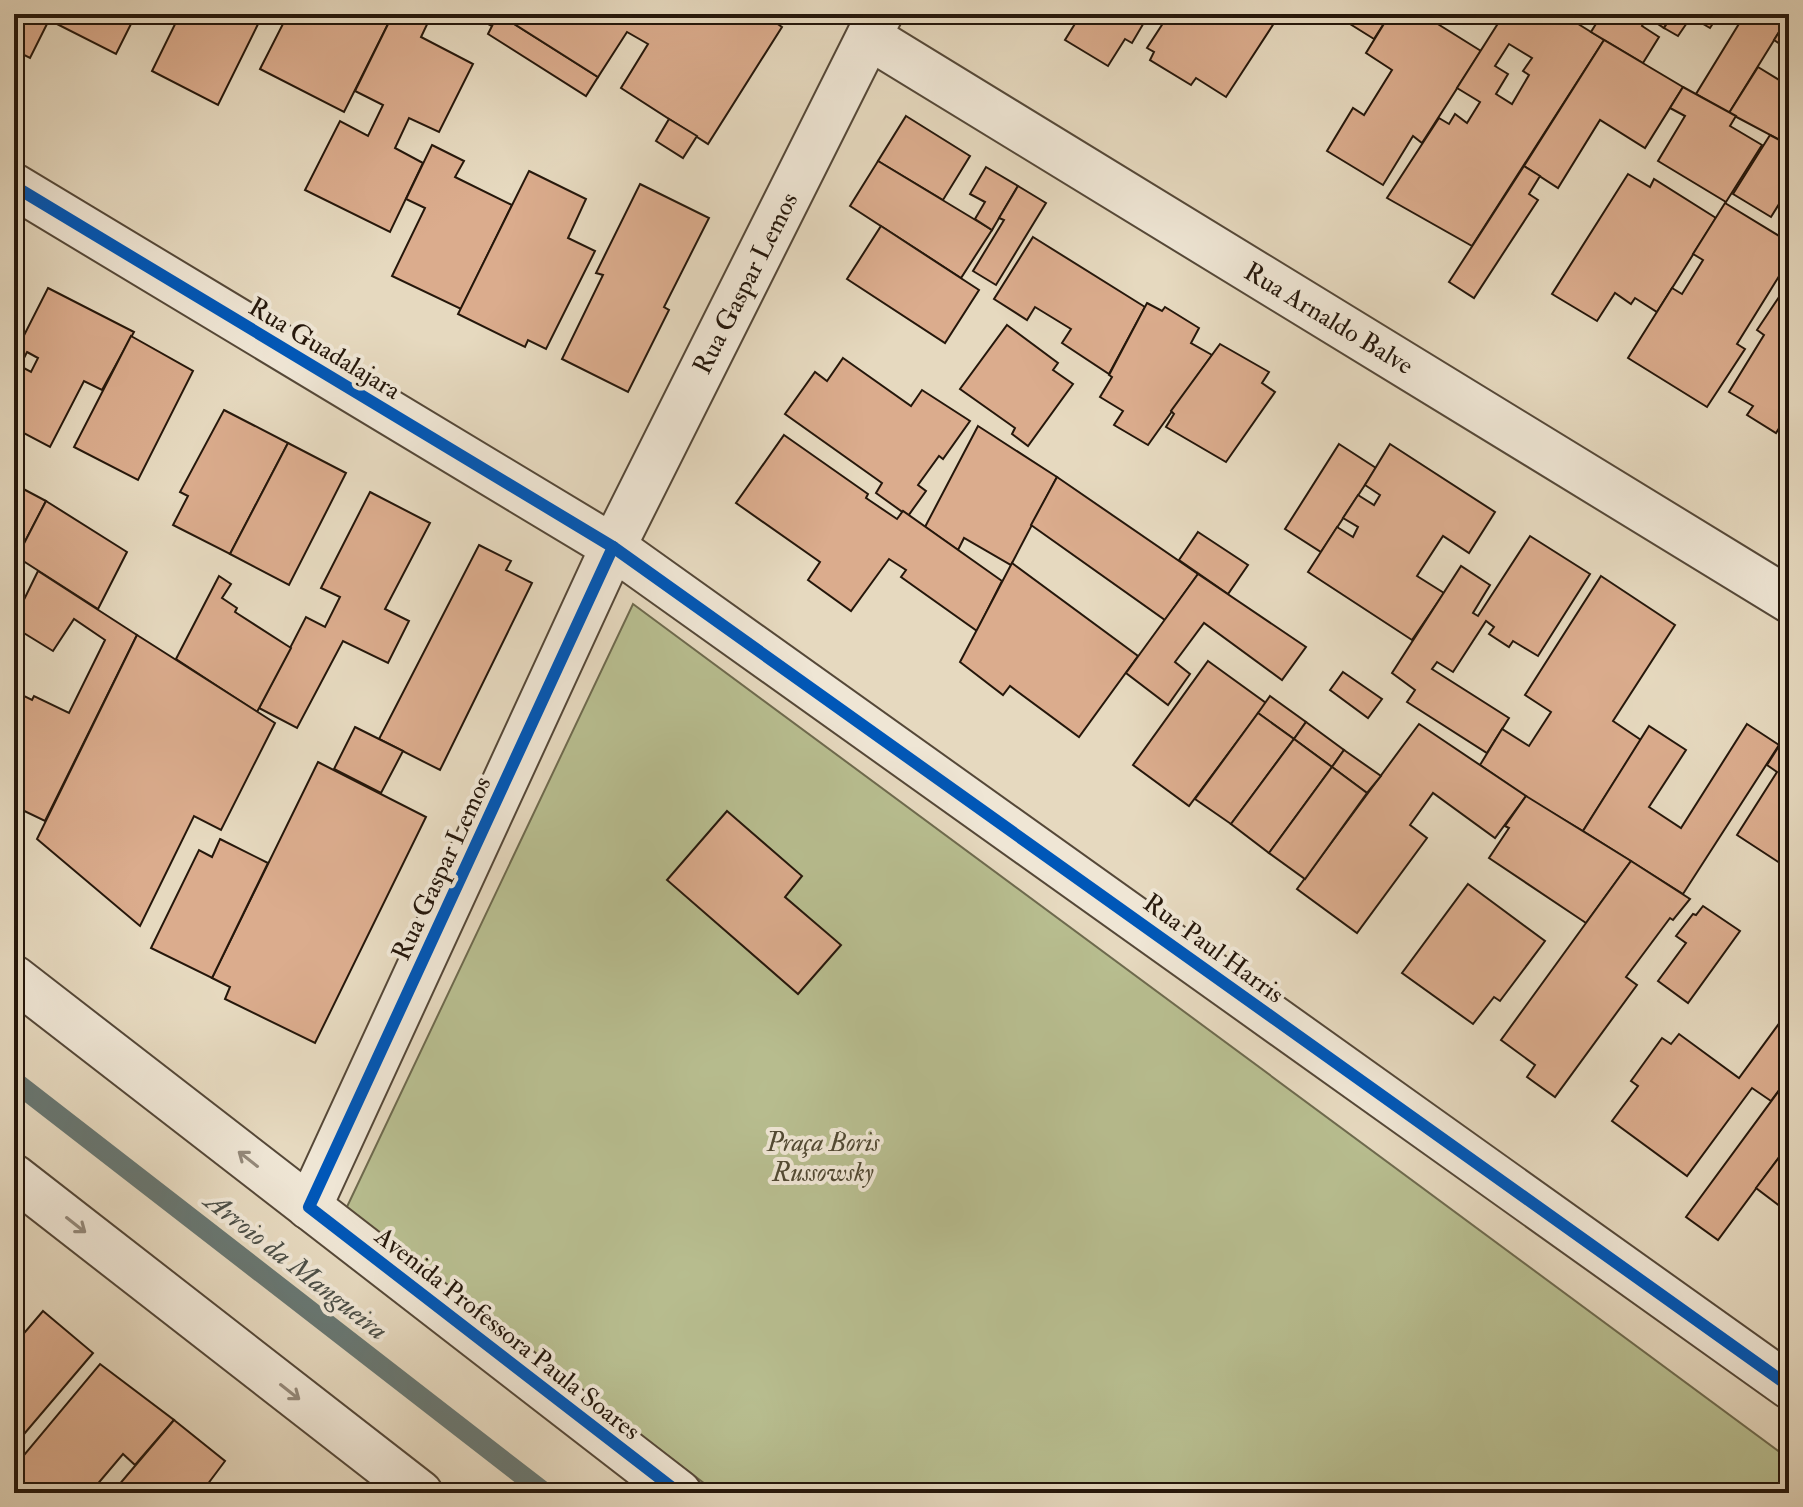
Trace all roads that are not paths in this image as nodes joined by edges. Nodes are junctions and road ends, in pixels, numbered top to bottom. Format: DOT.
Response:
graph roads {
  1 [pos="874,26"];
  2 [pos="14,186"];
  3 [pos="613,547"];
  4 [pos="1789,600"];
  5 [pos="14,978"];
  6 [pos="14,1177"];
  7 [pos="309,1207"];
  8 [pos="1789,1386"];
  9 [pos="420,1493"];
  10 [pos="679,1493"];
  1 -- 3 [label="street, Rua Gaspar Lemos"];
  1 -- 4 [label="street, Rua Arnaldo Balve"];
  2 -- 3 [label="street, Rua Guadalajara"];
  3 -- 7 [label="street, Rua Gaspar Lemos"];
  3 -- 8 [label="street, Rua Paul Harris"];
  7 -- 5 [label="street, Avenida Professora Paula Soares, one-way"];
  6 -- 9 [label="street, one-way"];
  7 -- 10 [label="street, Avenida Professora Paula Soares"];
}
